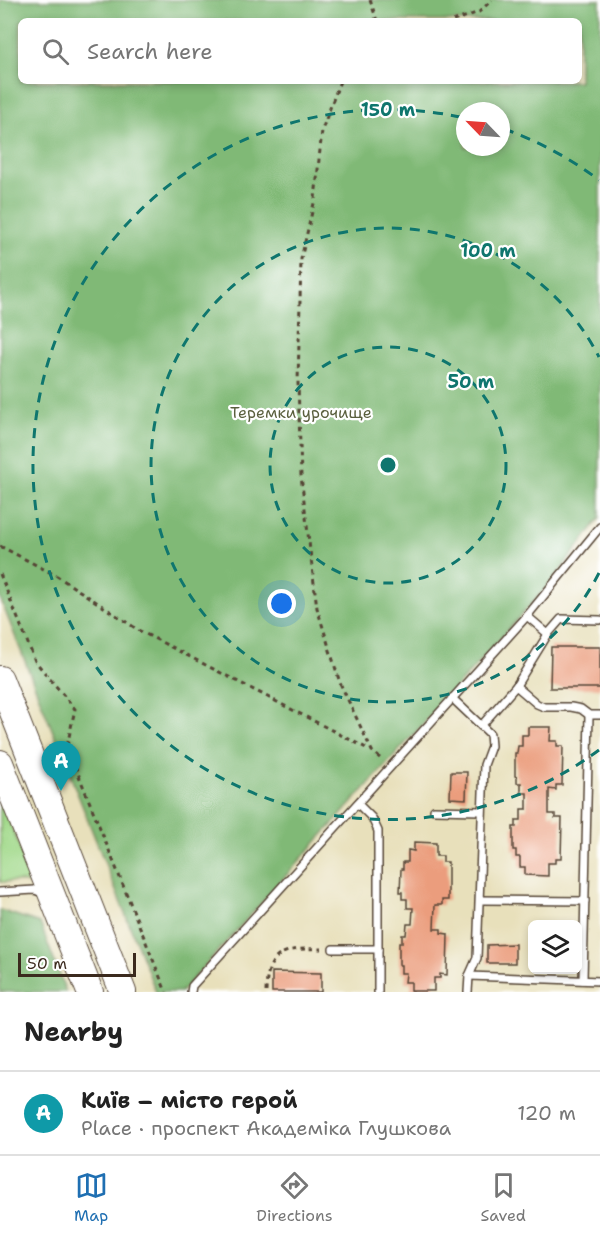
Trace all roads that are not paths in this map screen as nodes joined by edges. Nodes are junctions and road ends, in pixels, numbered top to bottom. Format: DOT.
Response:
graph roads {
  1 [pos="599,532"];
  2 [pos="527,616"];
  3 [pos="600,620"];
  4 [pos="548,634"];
  5 [pos="0,679"];
  6 [pos="516,686"];
  7 [pos="452,698"];
  8 [pos="589,715"];
  9 [pos="600,715"];
  10 [pos="480,726"];
  11 [pos="0,763"];
  12 [pos="358,804"];
  13 [pos="434,810"];
  14 [pos="481,811"];
  15 [pos="0,892"];
  16 [pos="53,897"];
  17 [pos="480,900"];
  18 [pos="585,901"];
  19 [pos="333,949"];
  20 [pos="378,949"];
  21 [pos="469,976"];
  22 [pos="583,980"];
  23 [pos="600,981"];
  24 [pos="90,992"];
  25 [pos="123,992"];
  26 [pos="190,992"];
  27 [pos="378,992"];
  28 [pos="468,992"];
  1 -- 2 [label="lane"];
  2 -- 4 [label="lane"];
  2 -- 7 [label="lane"];
  3 -- 4 [label="lane"];
  4 -- 6 [label="lane"];
  5 -- 25 [label="highway"];
  6 -- 8 [label="lane"];
  6 -- 10 [label="lane"];
  7 -- 10 [label="lane"];
  7 -- 12 [label="lane"];
  8 -- 9 [label="lane"];
  8 -- 18 [label="lane"];
  10 -- 14 [label="lane"];
  11 -- 16 [label="highway"];
  12 -- 20 [label="lane"];
  12 -- 26 [label="lane"];
  13 -- 14 [label="lane"];
  14 -- 17 [label="lane"];
  15 -- 16 [label="lane"];
  16 -- 24 [label="highway"];
  17 -- 18 [label="lane"];
  17 -- 21 [label="lane"];
  18 -- 22 [label="lane"];
  19 -- 20 [label="lane"];
  20 -- 27 [label="lane"];
  21 -- 22 [label="lane"];
  21 -- 28 [label="lane"];
  22 -- 23 [label="lane"];
}
